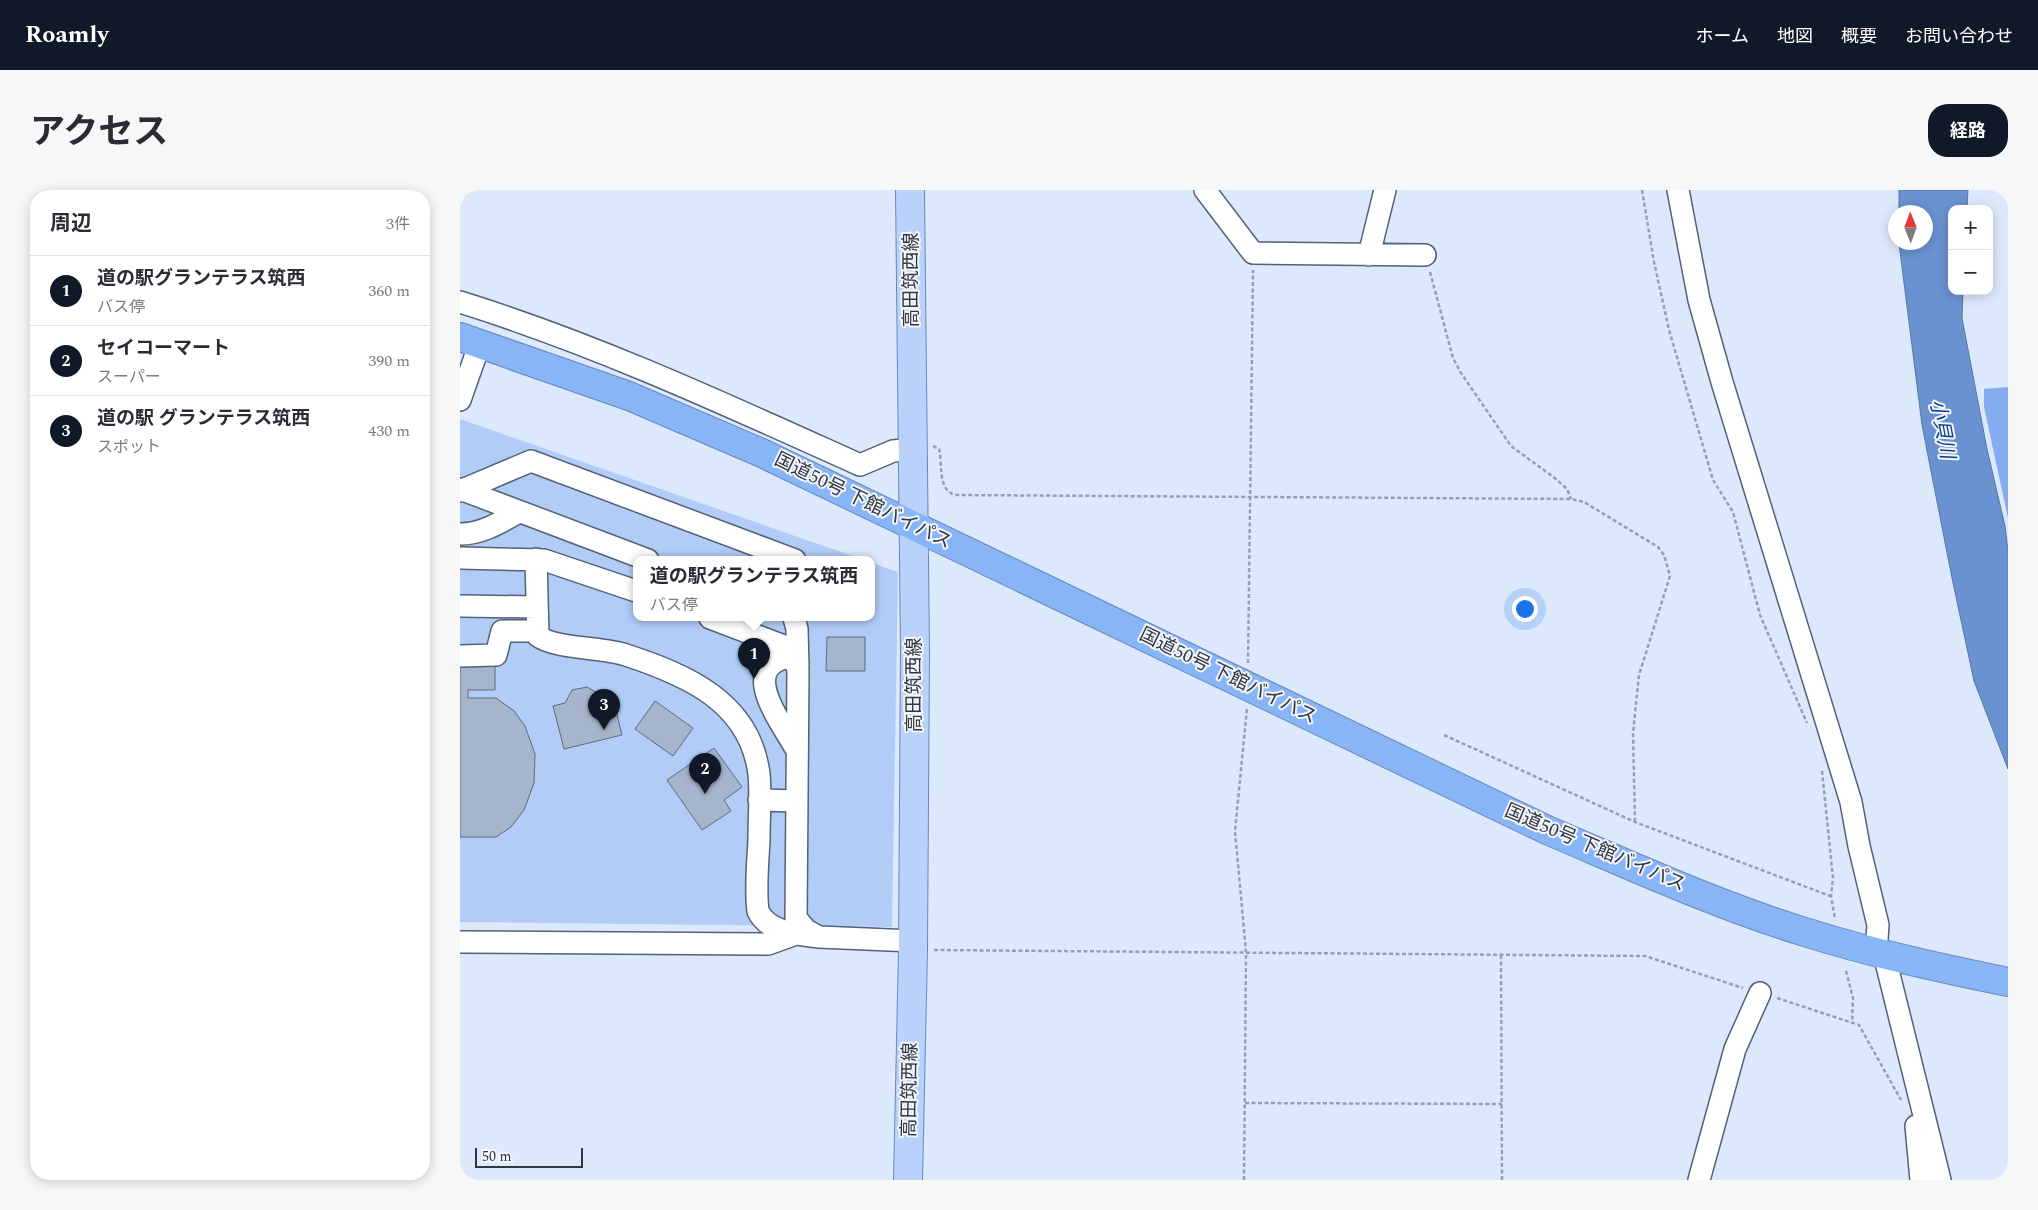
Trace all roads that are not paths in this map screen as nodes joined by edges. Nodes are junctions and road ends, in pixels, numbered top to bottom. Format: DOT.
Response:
graph roads {
  1 [pos="910,190"];
  2 [pos="1385,190"];
  3 [pos="1678,190"];
  4 [pos="1215,195"];
  5 [pos="1369,254"];
  6 [pos="1425,255"];
  7 [pos="460,302"];
  8 [pos="470,340"];
  9 [pos="460,400"];
  10 [pos="912,445"];
  11 [pos="460,490"];
  12 [pos="519,512"];
  13 [pos="913,524"];
  14 [pos="460,534"];
  15 [pos="637,556"];
  16 [pos="774,556"];
  17 [pos="460,558"];
  18 [pos="536,559"];
  19 [pos="633,590"];
  20 [pos="460,606"];
  21 [pos="537,607"];
  22 [pos="718,621"];
  23 [pos="796,621"];
  24 [pos="537,631"];
  25 [pos="460,656"];
  26 [pos="796,664"];
  27 [pos="797,750"];
  28 [pos="759,800"];
  29 [pos="796,801"];
  30 [pos="796,934"];
  31 [pos="819,937"];
  32 [pos="460,942"];
  33 [pos="913,946"];
  34 [pos="1885,954"];
  35 [pos="2008,982"];
  36 [pos="1760,993"];
  37 [pos="1916,1126"];
  38 [pos="908,1180"];
  39 [pos="1699,1180"];
  40 [pos="1921,1180"];
  41 [pos="1940,1180"];
  1 -- 10 [label="main road, 高田筑西線"];
  2 -- 5 [label="street"];
  3 -- 34 [label="street"];
  4 -- 5 [label="street"];
  5 -- 6 [label="street"];
  7 -- 10 [label="street"];
  8 -- 9 [label="street"];
  8 -- 13 [label="highway, 国道50号 下館バイパス"];
  10 -- 13 [label="main road, 高田筑西線"];
  11 -- 12 [label="street"];
  11 -- 16 [label="street"];
  12 -- 14 [label="street"];
  12 -- 15 [label="street"];
  13 -- 33 [label="main road, 高田筑西線"];
  13 -- 34 [label="highway, 国道50号 下館バイパス"];
  17 -- 18 [label="street"];
  18 -- 19 [label="street"];
  18 -- 21 [label="street"];
  20 -- 21 [label="street"];
  21 -- 24 [label="street"];
  22 -- 26 [label="street"];
  23 -- 26 [label="street"];
  24 -- 25 [label="street"];
  24 -- 28 [label="street"];
  26 -- 27 [label="street"];
  26 -- 27 [label="street"];
  27 -- 29 [label="street"];
  28 -- 29 [label="street"];
  28 -- 30 [label="street"];
  29 -- 31 [label="street"];
  30 -- 31 [label="street"];
  30 -- 32 [label="street"];
  31 -- 33 [label="street"];
  33 -- 38 [label="main road, 高田筑西線"];
  34 -- 35 [label="highway, 国道50号 下館バイパス"];
  34 -- 41 [label="street"];
  36 -- 39 [label="street"];
  37 -- 40 [label="street"];
}
